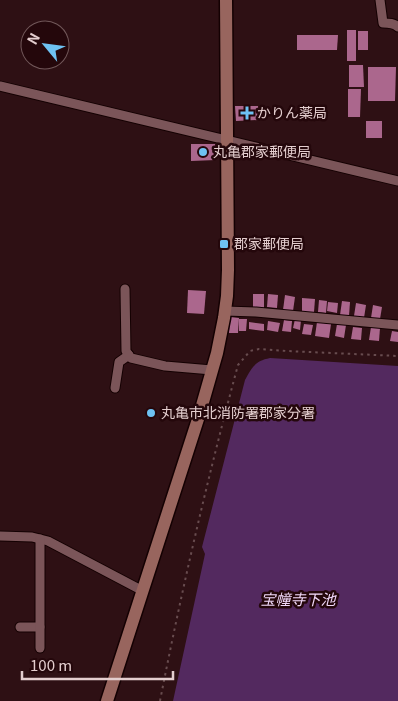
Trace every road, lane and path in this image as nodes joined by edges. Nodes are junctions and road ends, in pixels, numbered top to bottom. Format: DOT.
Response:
graph roads {
  1 [pos="226,0"];
  2 [pos="380,0"];
  3 [pos="398,27"];
  4 [pos="0,86"];
  5 [pos="226,140"];
  6 [pos="398,181"];
  7 [pos="125,289"];
  8 [pos="225,311"];
  9 [pos="398,324"];
  10 [pos="129,355"];
  11 [pos="398,356"];
  12 [pos="212,370"];
  13 [pos="115,388"];
  14 [pos="0,536"];
  15 [pos="40,539"];
  16 [pos="143,590"];
  17 [pos="20,626"];
  18 [pos="40,627"];
  19 [pos="40,648"];
  20 [pos="107,701"];
  21 [pos="160,701"];
  1 -- 5 [label="street"];
  2 -- 3 [label="street"];
  4 -- 5 [label="street"];
  5 -- 6 [label="street"];
  5 -- 8 [label="street"];
  7 -- 10 [label="street"];
  8 -- 9 [label="street"];
  8 -- 12 [label="street"];
  10 -- 12 [label="street"];
  10 -- 13 [label="street"];
  11 -- 21 [label="path"];
  12 -- 16 [label="street"];
  14 -- 15 [label="street"];
  15 -- 16 [label="street"];
  15 -- 18 [label="street"];
  16 -- 20 [label="street"];
  17 -- 18 [label="street"];
  18 -- 19 [label="street"];
}
